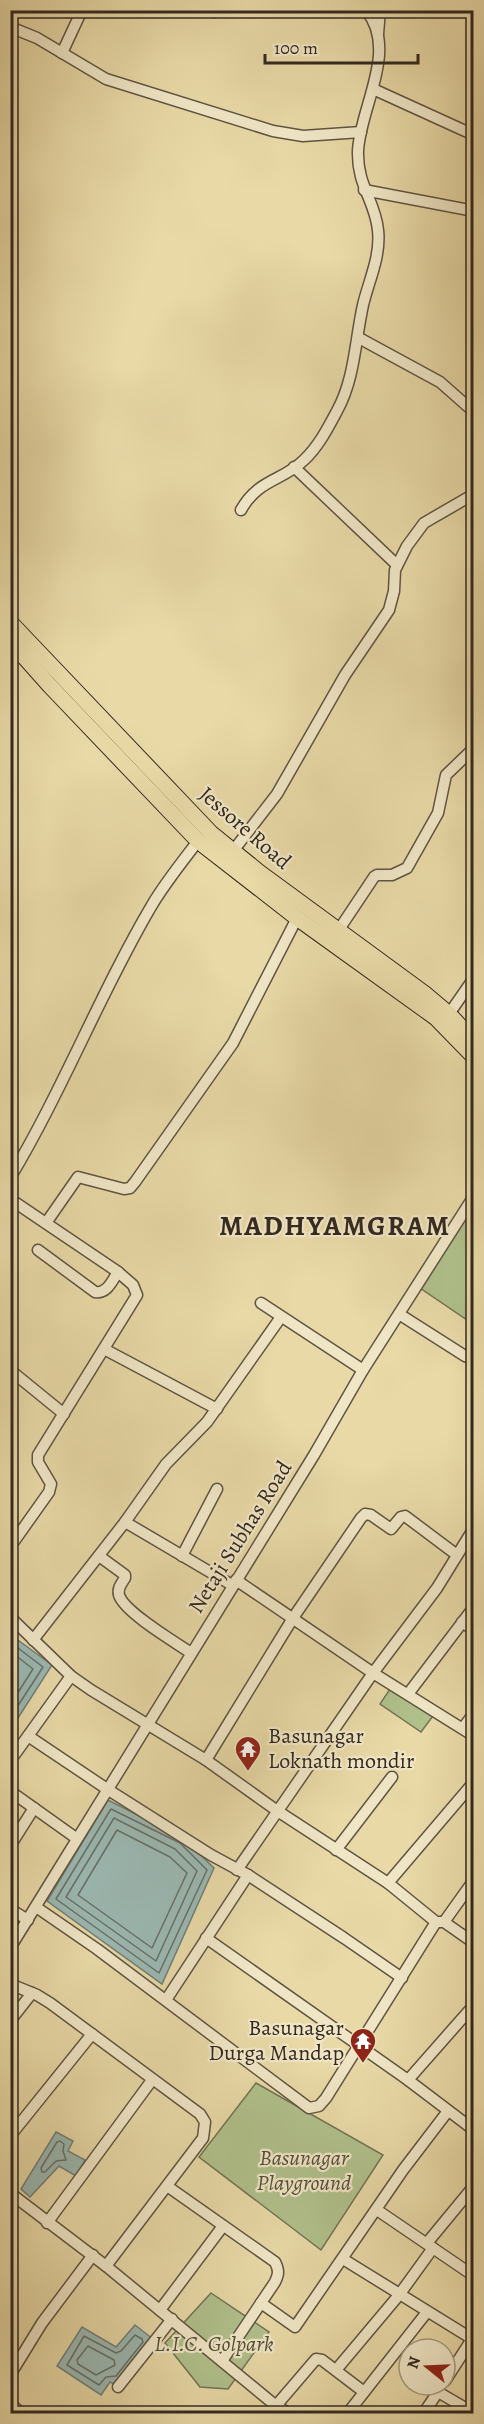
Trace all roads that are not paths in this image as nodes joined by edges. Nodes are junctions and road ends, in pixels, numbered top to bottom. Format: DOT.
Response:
graph roads {
  1 [pos="82,10"];
  2 [pos="366,10"];
  3 [pos="380,10"];
  4 [pos="10,27"];
  5 [pos="377,38"];
  6 [pos="62,53"];
  7 [pos="373,89"];
  8 [pos="361,132"];
  9 [pos="474,135"];
  10 [pos="364,190"];
  11 [pos="469,210"];
  12 [pos="359,338"];
  13 [pos="474,412"];
  14 [pos="294,467"];
  15 [pos="474,494"];
  16 [pos="241,510"];
  17 [pos="397,565"];
  18 [pos="11,623"];
  19 [pos="10,641"];
  20 [pos="474,748"];
  21 [pos="198,842"];
  22 [pos="232,851"];
  23 [pos="297,918"];
  24 [pos="338,931"];
  25 [pos="474,978"];
  26 [pos="449,1014"];
  27 [pos="474,1041"];
  28 [pos="474,1058"];
  29 [pos="10,1178"];
  30 [pos="474,1196"];
  31 [pos="10,1198"];
  32 [pos="46,1223"];
  33 [pos="38,1251"];
  34 [pos="117,1272"];
  35 [pos="261,1303"];
  36 [pos="399,1314"];
  37 [pos="281,1317"];
  38 [pos="104,1349"];
  39 [pos="474,1359"];
  40 [pos="10,1370"];
  41 [pos="363,1370"];
  42 [pos="217,1408"];
  43 [pos="64,1414"];
  44 [pos="217,1489"];
  45 [pos="125,1522"];
  46 [pos="10,1526"];
  47 [pos="474,1528"];
  48 [pos="21,1533"];
  49 [pos="10,1547"];
  50 [pos="457,1555"];
  51 [pos="99,1556"];
  52 [pos="182,1556"];
  53 [pos="234,1583"];
  54 [pos="474,1607"];
  55 [pos="10,1617"];
  56 [pos="292,1618"];
  57 [pos="462,1622"];
  58 [pos="474,1630"];
  59 [pos="33,1640"];
  60 [pos="191,1653"];
  61 [pos="373,1673"];
  62 [pos="71,1676"];
  63 [pos="408,1694"];
  64 [pos="474,1713"];
  65 [pos="147,1724"];
  66 [pos="463,1728"];
  67 [pos="28,1736"];
  68 [pos="474,1736"];
  69 [pos="206,1760"];
  70 [pos="10,1761"];
  71 [pos="392,1777"];
  72 [pos="474,1782"];
  73 [pos="107,1789"];
  74 [pos="10,1791"];
  75 [pos="34,1808"];
  76 [pos="276,1810"];
  77 [pos="76,1838"];
  78 [pos="10,1846"];
  79 [pos="336,1850"];
  80 [pos="237,1870"];
  81 [pos="248,1875"];
  82 [pos="474,1880"];
  83 [pos="388,1883"];
  84 [pos="36,1907"];
  85 [pos="10,1909"];
  86 [pos="28,1920"];
  87 [pos="440,1922"];
  88 [pos="206,1938"];
  89 [pos="474,1943"];
  90 [pos="10,1948"];
  91 [pos="402,1978"];
  92 [pos="10,1984"];
  93 [pos="32,1993"];
  94 [pos="166,2000"];
  95 [pos="474,2005"];
  96 [pos="10,2021"];
  97 [pos="92,2034"];
  98 [pos="357,2046"];
  99 [pos="152,2080"];
  100 [pos="408,2080"];
  101 [pos="448,2111"];
  102 [pos="474,2130"];
  103 [pos="12,2132"];
  104 [pos="167,2186"];
  105 [pos="474,2186"];
  106 [pos="10,2193"];
  107 [pos="377,2210"];
  108 [pos="47,2223"];
  109 [pos="223,2226"];
  110 [pos="430,2246"];
  111 [pos="93,2255"];
  112 [pos="343,2259"];
  113 [pos="106,2266"];
  114 [pos="474,2276"];
  115 [pos="399,2295"];
  116 [pos="261,2303"];
  117 [pos="160,2310"];
  118 [pos="427,2312"];
  119 [pos="172,2319"];
  120 [pos="473,2340"];
  121 [pos="222,2361"];
  122 [pos="457,2363"];
  123 [pos="336,2370"];
  124 [pos="10,2375"];
  125 [pos="118,2387"];
  126 [pos="364,2392"];
  127 [pos="435,2397"];
  128 [pos="451,2397"];
  129 [pos="10,2403"];
  130 [pos="272,2409"];
  131 [pos="474,2413"];
  132 [pos="22,2414"];
  133 [pos="290,2414"];
  134 [pos="347,2414"];
  135 [pos="423,2414"];
  1 -- 6 [label="street"];
  2 -- 5 [label="street"];
  3 -- 5 [label="street"];
  4 -- 6 [label="street"];
  5 -- 7 [label="street"];
  6 -- 8 [label="street"];
  7 -- 8 [label="street"];
  7 -- 9 [label="street"];
  8 -- 10 [label="street"];
  10 -- 11 [label="street"];
  10 -- 12 [label="street"];
  12 -- 13 [label="street"];
  12 -- 14 [label="street"];
  14 -- 16 [label="street"];
  14 -- 17 [label="street"];
  15 -- 17 [label="street"];
  17 -- 22 [label="street"];
  18 -- 22 [label="highway, Jessore Road"];
  19 -- 21 [label="highway"];
  20 -- 24 [label="street"];
  21 -- 23 [label="highway"];
  21 -- 29 [label="street"];
  22 -- 24 [label="highway, Jessore Road"];
  23 -- 28 [label="highway"];
  23 -- 32 [label="street"];
  24 -- 26 [label="highway, Jessore Road"];
  25 -- 26 [label="street"];
  26 -- 27 [label="highway, Jessore Road"];
  30 -- 36 [label="street, Netaji Subhas Road"];
  31 -- 32 [label="street"];
  32 -- 34 [label="street"];
  33 -- 34 [label="street"];
  34 -- 38 [label="street"];
  35 -- 37 [label="street"];
  36 -- 39 [label="street"];
  36 -- 41 [label="street, Netaji Subhas Road"];
  37 -- 41 [label="street"];
  37 -- 42 [label="street"];
  38 -- 42 [label="street"];
  38 -- 43 [label="street"];
  40 -- 43 [label="street"];
  41 -- 53 [label="street, Netaji Subhas Road"];
  42 -- 45 [label="street"];
  43 -- 48 [label="street"];
  44 -- 52 [label="street"];
  45 -- 51 [label="street"];
  45 -- 52 [label="street"];
  46 -- 48 [label="street"];
  47 -- 50 [label="street"];
  48 -- 49 [label="street"];
  50 -- 56 [label="street"];
  50 -- 61 [label="street"];
  51 -- 59 [label="street"];
  51 -- 60 [label="street"];
  52 -- 53 [label="street"];
  53 -- 56 [label="street"];
  53 -- 60 [label="street, Netaji Subhas Road"];
  54 -- 57 [label="street"];
  55 -- 59 [label="street"];
  56 -- 61 [label="street"];
  56 -- 69 [label="street"];
  57 -- 58 [label="street"];
  57 -- 63 [label="street"];
  59 -- 62 [label="street"];
  60 -- 65 [label="street, Netaji Subhas Road"];
  61 -- 63 [label="street"];
  61 -- 76 [label="street"];
  62 -- 65 [label="street"];
  62 -- 67 [label="street"];
  63 -- 66 [label="street"];
  64 -- 66 [label="street"];
  65 -- 69 [label="street"];
  65 -- 73 [label="street, Netaji Subhas Road"];
  66 -- 68 [label="street"];
  67 -- 70 [label="street"];
  67 -- 73 [label="street"];
  69 -- 76 [label="street"];
  71 -- 79 [label="street"];
  72 -- 83 [label="street"];
  73 -- 77 [label="street, Netaji Subhas Road"];
  73 -- 80 [label="street"];
  74 -- 75 [label="street"];
  75 -- 77 [label="street"];
  75 -- 78 [label="street"];
  76 -- 79 [label="street"];
  76 -- 80 [label="street"];
  77 -- 84 [label="street, Netaji Subhas Road"];
  79 -- 83 [label="street"];
  80 -- 81 [label="street"];
  81 -- 88 [label="street"];
  81 -- 91 [label="street"];
  82 -- 87 [label="street"];
  83 -- 87 [label="street"];
  84 -- 86 [label="street, Netaji Subhas Road"];
  84 -- 94 [label="street"];
  85 -- 86 [label="street"];
  86 -- 90 [label="street, Netaji Subhas Road"];
  87 -- 89 [label="street"];
  87 -- 91 [label="street"];
  88 -- 94 [label="street"];
  88 -- 98 [label="street"];
  91 -- 98 [label="street"];
  92 -- 93 [label="street"];
  93 -- 96 [label="street"];
  93 -- 97 [label="street"];
  94 -- 98 [label="street"];
  95 -- 100 [label="street"];
  97 -- 99 [label="street"];
  97 -- 103 [label="street"];
  98 -- 100 [label="street"];
  99 -- 104 [label="street"];
  99 -- 108 [label="street"];
  100 -- 101 [label="street"];
  101 -- 102 [label="street"];
  101 -- 107 [label="street"];
  104 -- 109 [label="street"];
  104 -- 113 [label="street"];
  105 -- 110 [label="street"];
  106 -- 108 [label="street"];
  107 -- 110 [label="street"];
  107 -- 112 [label="street"];
  108 -- 111 [label="street"];
  109 -- 116 [label="street"];
  109 -- 117 [label="street"];
  110 -- 114 [label="street"];
  110 -- 115 [label="street"];
  111 -- 113 [label="street"];
  111 -- 124 [label="street"];
  112 -- 115 [label="street"];
  112 -- 116 [label="street"];
  113 -- 117 [label="street"];
  115 -- 118 [label="street"];
  115 -- 123 [label="street"];
  116 -- 121 [label="street"];
  117 -- 119 [label="street"];
  118 -- 120 [label="street"];
  118 -- 126 [label="street"];
  119 -- 121 [label="street"];
  119 -- 125 [label="street"];
  120 -- 122 [label="street"];
  121 -- 130 [label="street"];
  123 -- 126 [label="street"];
  123 -- 130 [label="street"];
  126 -- 134 [label="street"];
  127 -- 135 [label="street"];
  128 -- 131 [label="street"];
  129 -- 132 [label="street"];
  130 -- 133 [label="street"];
}
